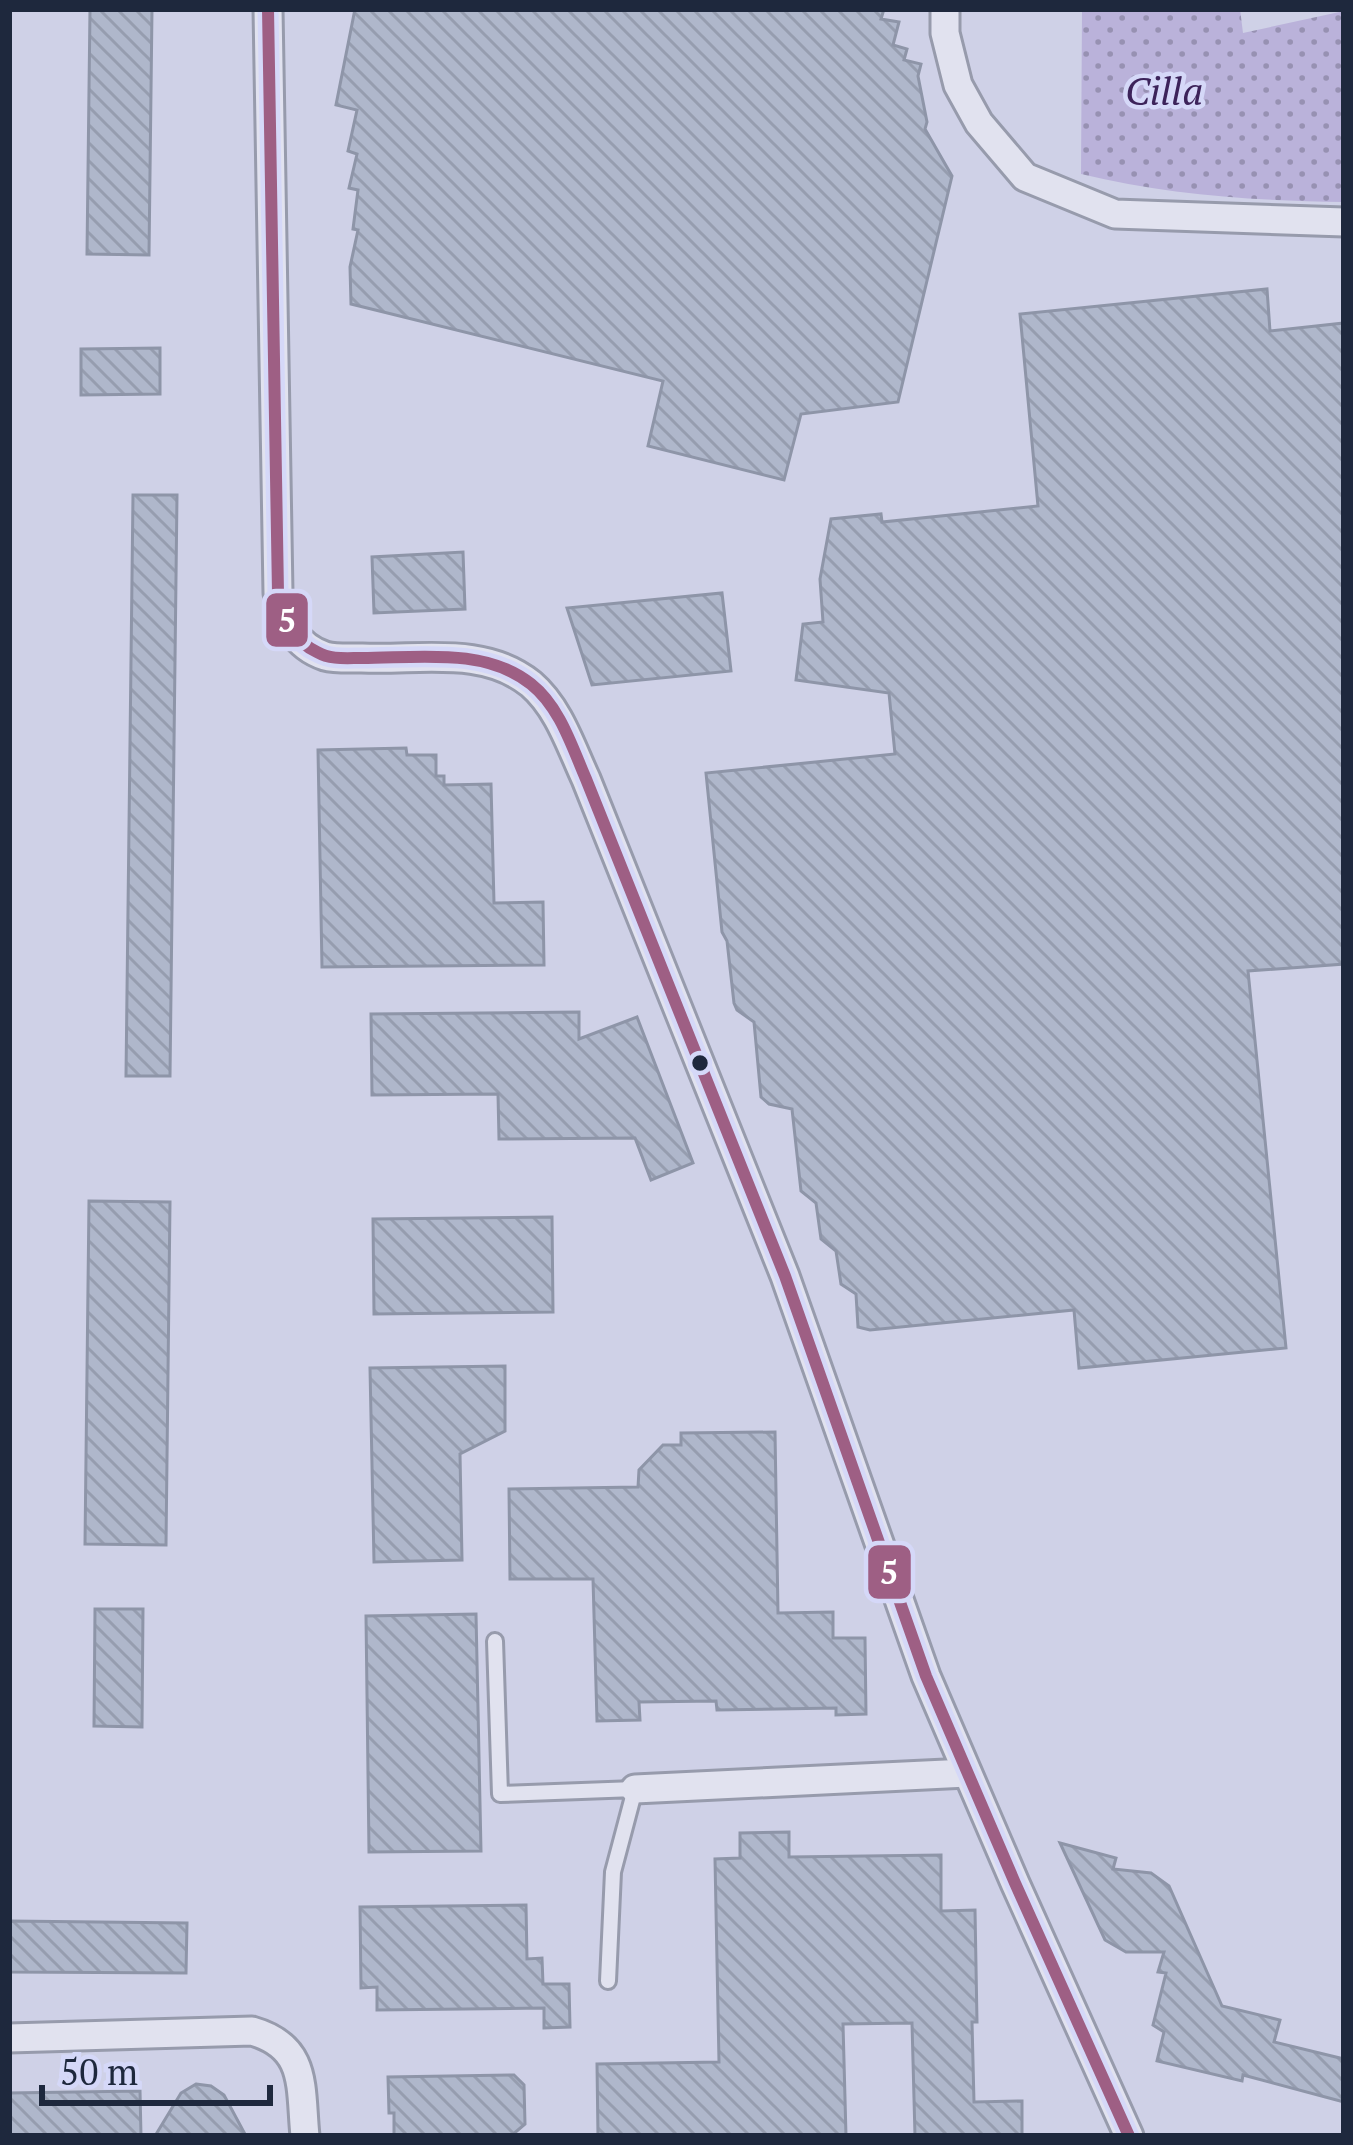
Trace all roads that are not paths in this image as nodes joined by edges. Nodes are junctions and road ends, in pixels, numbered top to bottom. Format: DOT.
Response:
graph roads {
  1 [pos="268,9"];
  2 [pos="945,9"];
  3 [pos="1344,222"];
  4 [pos="495,1641"];
  5 [pos="967,1773"];
  6 [pos="635,1789"];
  7 [pos="608,1981"];
  8 [pos="9,2038"];
  9 [pos="304,2136"];
  10 [pos="1129,2136"];
  1 -- 5 [label="street"];
  2 -- 3 [label="street"];
  4 -- 6 [label="lane"];
  5 -- 6 [label="street"];
  5 -- 10 [label="street"];
  6 -- 7 [label="lane"];
  8 -- 9 [label="street"];
}
